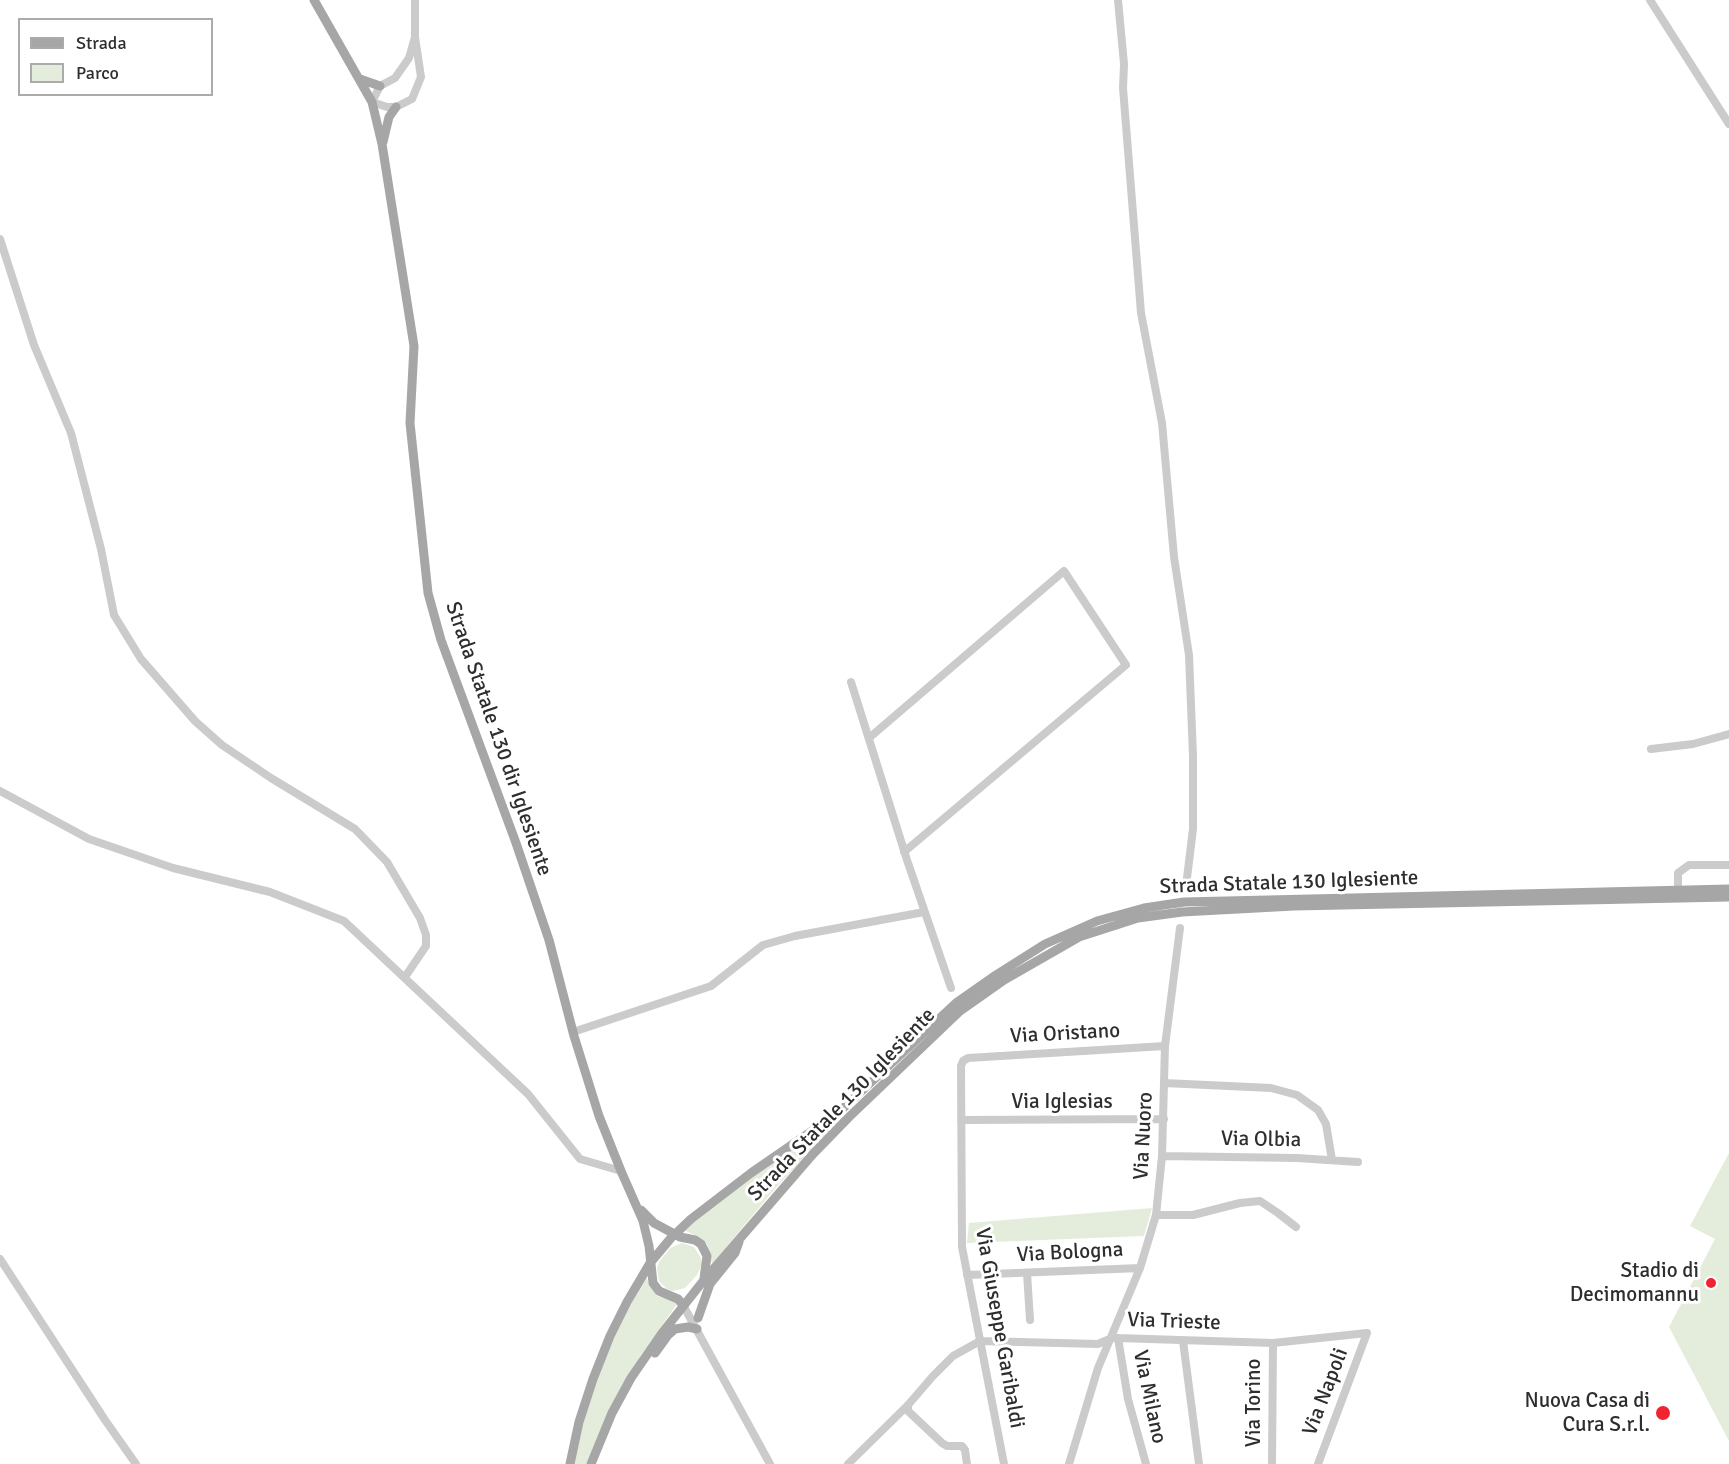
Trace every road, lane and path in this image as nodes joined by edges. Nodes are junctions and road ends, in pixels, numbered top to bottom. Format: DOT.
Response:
graph roads {
  1 [pos="314,0"];
  2 [pos="415,0"];
  3 [pos="1118,0"];
  4 [pos="1650,0"];
  5 [pos="415,37"];
  6 [pos="360,79"];
  7 [pos="380,86"];
  8 [pos="372,102"];
  9 [pos="396,107"];
  10 [pos="1729,124"];
  11 [pos="382,144"];
  12 [pos="0,239"];
  13 [pos="851,682"];
  14 [pos="1729,734"];
  15 [pos="869,738"];
  16 [pos="1651,749"];
  17 [pos="0,791"];
  18 [pos="904,852"];
  19 [pos="1729,865"];
  20 [pos="1186,886"];
  21 [pos="1729,889"];
  22 [pos="1678,890"];
  23 [pos="1729,897"];
  24 [pos="924,912"];
  25 [pos="1180,928"];
  26 [pos="405,977"];
  27 [pos="951,988"];
  28 [pos="573,1032"];
  29 [pos="1165,1046"];
  30 [pos="968,1058"];
  31 [pos="1164,1083"];
  32 [pos="1164,1119"];
  33 [pos="962,1120"];
  34 [pos="1162,1155"];
  35 [pos="1332,1160"];
  36 [pos="1358,1162"];
  37 [pos="621,1171"];
  38 [pos="637,1206"];
  39 [pos="1156,1215"];
  40 [pos="1296,1227"];
  41 [pos="675,1233"];
  42 [pos="741,1236"];
  43 [pos="0,1259"];
  44 [pos="650,1263"];
  45 [pos="1140,1268"];
  46 [pos="1027,1273"];
  47 [pos="967,1275"];
  48 [pos="704,1280"];
  49 [pos="683,1305"];
  50 [pos="698,1318"];
  51 [pos="1030,1320"];
  52 [pos="698,1331"];
  53 [pos="1367,1333"];
  54 [pos="1115,1338"];
  55 [pos="980,1341"];
  56 [pos="1183,1341"];
  57 [pos="1273,1343"];
  58 [pos="646,1354"];
  59 [pos="908,1405"];
  60 [pos="136,1464"];
  61 [pos="570,1464"];
  62 [pos="591,1464"];
  63 [pos="770,1464"];
  64 [pos="848,1464"];
  65 [pos="967,1464"];
  66 [pos="1004,1464"];
  67 [pos="1069,1464"];
  68 [pos="1146,1464"];
  69 [pos="1198,1464"];
  70 [pos="1272,1464"];
  71 [pos="1318,1464"];
  1 -- 6 [label="main road, Strada Statale 130 dir Iglesiente"];
  2 -- 5 [label="street"];
  3 -- 20 [label="street"];
  4 -- 10 [label="street"];
  5 -- 7 [label="street"];
  5 -- 9 [label="street"];
  6 -- 7 [label="main road"];
  6 -- 8 [label="main road, Strada Statale 130 dir Iglesiente"];
  7 -- 8 [label="street"];
  8 -- 9 [label="street"];
  8 -- 11 [label="main road, Strada Statale 130 dir Iglesiente"];
  9 -- 11 [label="main road"];
  11 -- 28 [label="main road, Strada Statale 130 dir Iglesiente"];
  12 -- 26 [label="street"];
  13 -- 15 [label="street"];
  14 -- 16 [label="street"];
  15 -- 18 [label="street"];
  15 -- 18 [label="street"];
  17 -- 26 [label="street"];
  18 -- 24 [label="street"];
  19 -- 22 [label="street"];
  21 -- 22 [label="main road, Strada Statale 130 Iglesiente"];
  22 -- 41 [label="main road, Strada Statale 130 Iglesiente"];
  23 -- 42 [label="main road, Strada Statale 130 Iglesiente"];
  24 -- 27 [label="street"];
  24 -- 28 [label="street"];
  25 -- 29 [label="street, Via Nuoro"];
  26 -- 37 [label="street"];
  28 -- 37 [label="main road, Strada Statale 130 dir Iglesiente"];
  29 -- 30 [label="street, Via Oristano"];
  29 -- 31 [label="street, Via Nuoro"];
  30 -- 33 [label="street, Via Giuseppe Garibaldi"];
  31 -- 32 [label="street, Via Nuoro"];
  31 -- 35 [label="street"];
  32 -- 33 [label="street, Via Iglesias"];
  32 -- 34 [label="street, Via Nuoro"];
  33 -- 47 [label="street, Via Giuseppe Garibaldi"];
  34 -- 35 [label="street, Via Olbia"];
  34 -- 39 [label="street, Via Nuoro"];
  35 -- 36 [label="street, Via Olbia"];
  37 -- 38 [label="main road, Strada Statale 130 dir Iglesiente"];
  38 -- 41 [label="main road, Strada Statale 130 dir Iglesiente"];
  38 -- 44 [label="main road, Strada Statale 130 dir Iglesiente"];
  39 -- 40 [label="street"];
  39 -- 45 [label="street, Via Nuoro"];
  41 -- 44 [label="main road, Strada Statale 130 Iglesiente"];
  41 -- 48 [label="main road"];
  42 -- 48 [label="main road, Strada Statale 130 Iglesiente"];
  42 -- 50 [label="main road"];
  43 -- 60 [label="street"];
  44 -- 49 [label="main road"];
  44 -- 61 [label="main road, Strada Statale 130 Iglesiente"];
  45 -- 46 [label="street, Via Bologna"];
  45 -- 54 [label="street, Via Nuoro"];
  46 -- 47 [label="street, Via Bologna"];
  46 -- 51 [label="street"];
  47 -- 55 [label="street, Via Giuseppe Garibaldi"];
  48 -- 49 [label="main road, Strada Statale 130 Iglesiente"];
  48 -- 50 [label="street"];
  49 -- 52 [label="street"];
  49 -- 58 [label="main road, Strada Statale 130 Iglesiente"];
  50 -- 52 [label="street"];
  52 -- 58 [label="main road"];
  52 -- 63 [label="street"];
  53 -- 57 [label="street, Via Trieste"];
  53 -- 71 [label="street, Via Napoli"];
  54 -- 55 [label="street, Via Trieste"];
  54 -- 56 [label="street, Via Trieste"];
  54 -- 67 [label="street, Via Nuoro"];
  54 -- 68 [label="street, Via Milano"];
  55 -- 59 [label="street"];
  55 -- 66 [label="street, Via Giuseppe Garibaldi"];
  56 -- 57 [label="street, Via Trieste"];
  56 -- 69 [label="street"];
  57 -- 70 [label="street, Via Torino"];
  58 -- 62 [label="main road, Strada Statale 130 Iglesiente"];
  59 -- 64 [label="street"];
  59 -- 65 [label="street"];
}
